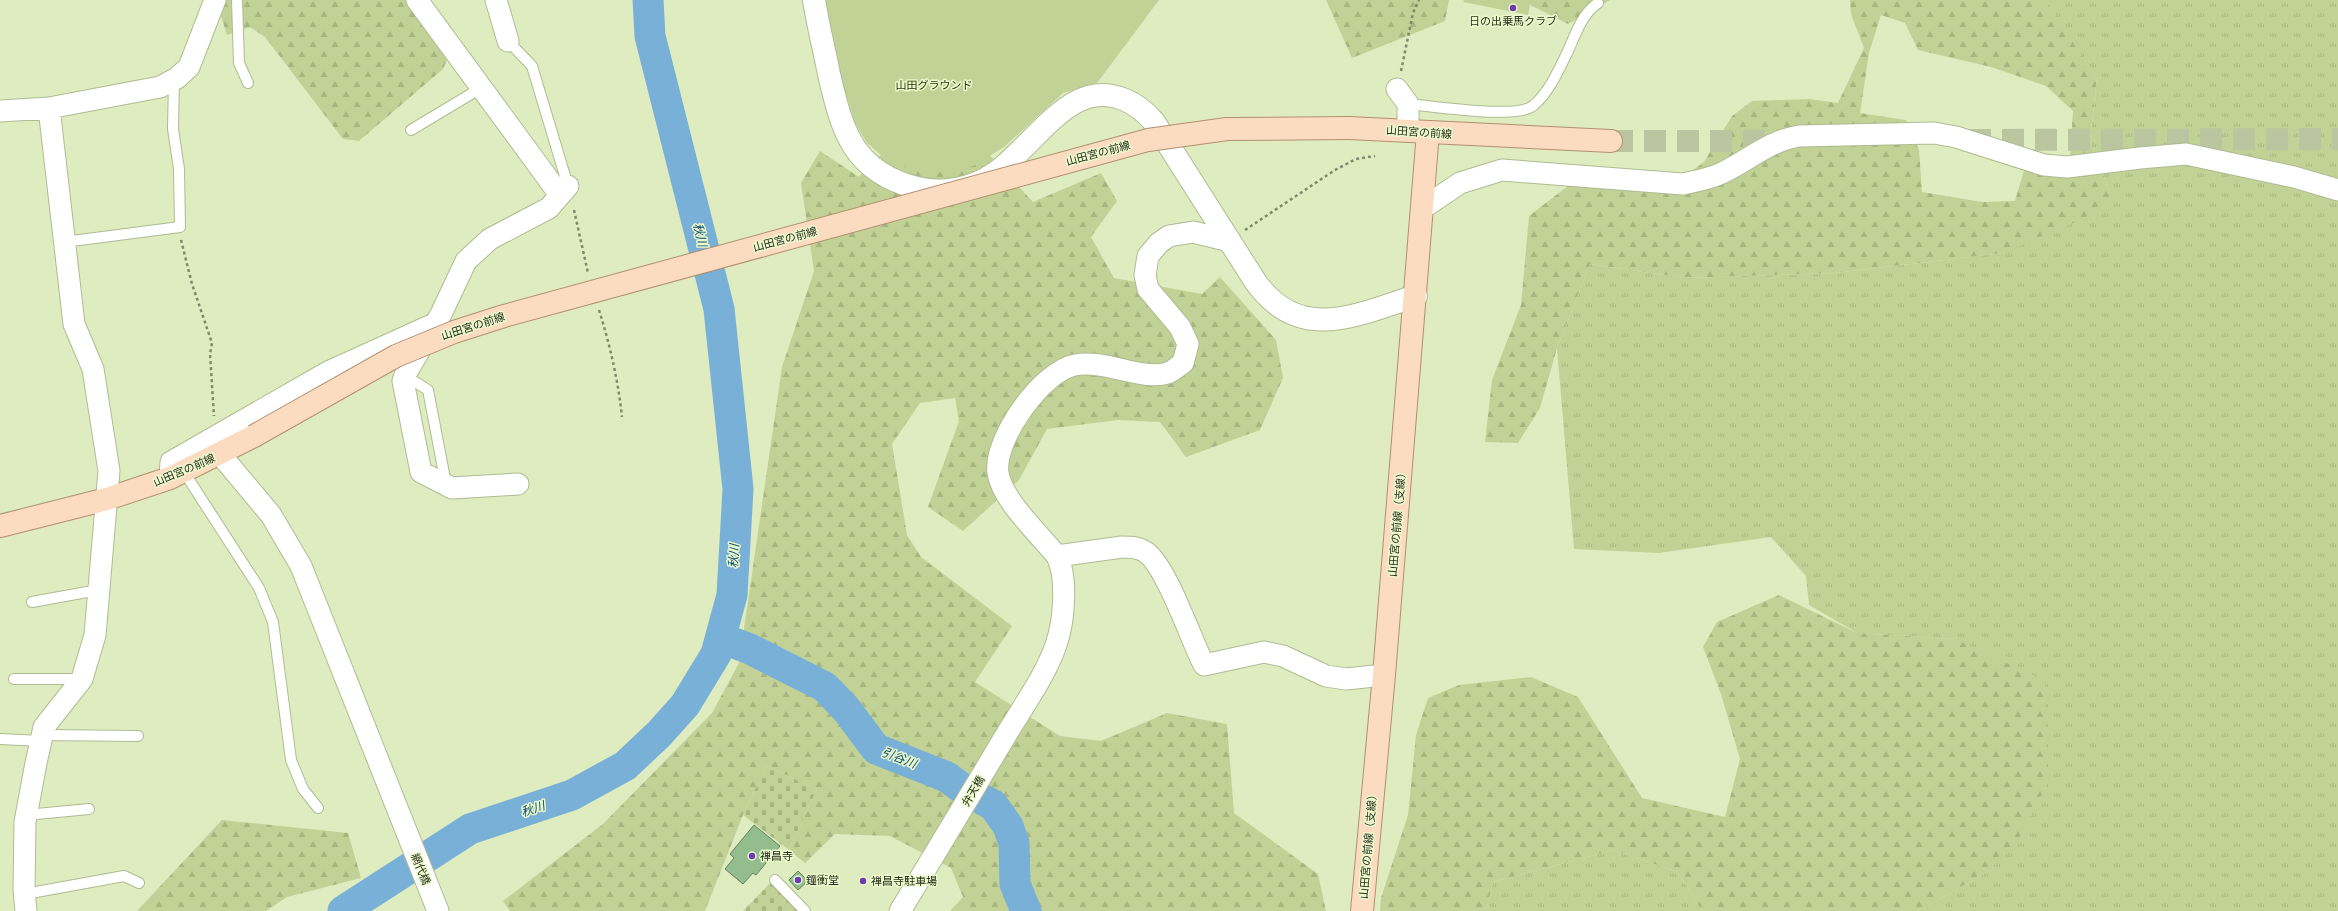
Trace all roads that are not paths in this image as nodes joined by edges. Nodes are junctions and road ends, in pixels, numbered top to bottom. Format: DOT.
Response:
graph roads {
  1 [pos="215,0"];
  2 [pos="237,0"];
  3 [pos="417,0"];
  4 [pos="496,0"];
  5 [pos="814,0"];
  6 [pos="1598,3"];
  7 [pos="508,41"];
  8 [pos="174,80"];
  9 [pos="248,82"];
  10 [pos="482,88"];
  11 [pos="1402,96"];
  12 [pos="49,108"];
  13 [pos="0,111"];
  14 [pos="411,130"];
  15 [pos="1418,131"];
  16 [pos="1611,141"];
  17 [pos="564,190"];
  18 [pos="2338,190"];
  19 [pos="1423,208"];
  20 [pos="1230,241"];
  21 [pos="64,242"];
  22 [pos="1416,296"];
  23 [pos="434,324"];
  24 [pos="218,445"];
  25 [pos="177,475"];
  26 [pos="518,484"];
  27 [pos="107,499"];
  28 [pos="0,526"];
  29 [pos="1058,556"];
  30 [pos="98,590"];
  31 [pos="32,602"];
  32 [pos="1384,675"];
  33 [pos="14,678"];
  34 [pos="82,680"];
  35 [pos="138,736"];
  36 [pos="41,738"];
  37 [pos="0,739"];
  38 [pos="318,808"];
  39 [pos="88,809"];
  40 [pos="26,815"];
  41 [pos="775,880"];
  42 [pos="139,884"];
  43 [pos="26,902"];
  44 [pos="438,911"];
  45 [pos="805,911"];
  46 [pos="900,911"];
  47 [pos="1362,911"];
  1 -- 8 [label="street"];
  2 -- 9 [label="lane"];
  3 -- 10 [label="street"];
  4 -- 7 [label="street"];
  5 -- 20 [label="street"];
  6 -- 11 [label="lane"];
  7 -- 17 [label="lane"];
  8 -- 12 [label="street"];
  8 -- 21 [label="lane"];
  10 -- 14 [label="lane"];
  10 -- 17 [label="street"];
  11 -- 15 [label="street"];
  12 -- 13 [label="street"];
  12 -- 21 [label="street"];
  15 -- 16 [label="main road, 山田宮の前線"];
  15 -- 19 [label="main road, 山田宮の前線（支線）"];
  15 -- 24 [label="main road, 山田宮の前線, bridge"];
  17 -- 23 [label="street"];
  18 -- 19 [label="street"];
  19 -- 22 [label="main road, 山田宮の前線（支線）"];
  20 -- 22 [label="street"];
  20 -- 29 [label="street"];
  21 -- 27 [label="street"];
  22 -- 32 [label="main road, 山田宮の前線（支線）"];
  23 -- 24 [label="street"];
  23 -- 26 [label="street"];
  24 -- 25 [label="main road, 山田宮の前線"];
  24 -- 44 [label="street, 網代橋"];
  25 -- 27 [label="main road, 山田宮の前線"];
  25 -- 38 [label="lane"];
  27 -- 28 [label="main road, 山田宮の前線"];
  27 -- 30 [label="street"];
  29 -- 32 [label="street"];
  29 -- 46 [label="street, 弁天橋"];
  30 -- 31 [label="lane"];
  30 -- 34 [label="street"];
  32 -- 47 [label="main road, 山田宮の前線（支線）"];
  33 -- 34 [label="lane"];
  34 -- 36 [label="street"];
  35 -- 36 [label="lane"];
  36 -- 37 [label="lane"];
  36 -- 40 [label="street"];
  39 -- 40 [label="lane"];
  40 -- 43 [label="street"];
  41 -- 45 [label="lane"];
  42 -- 43 [label="lane"];
}
